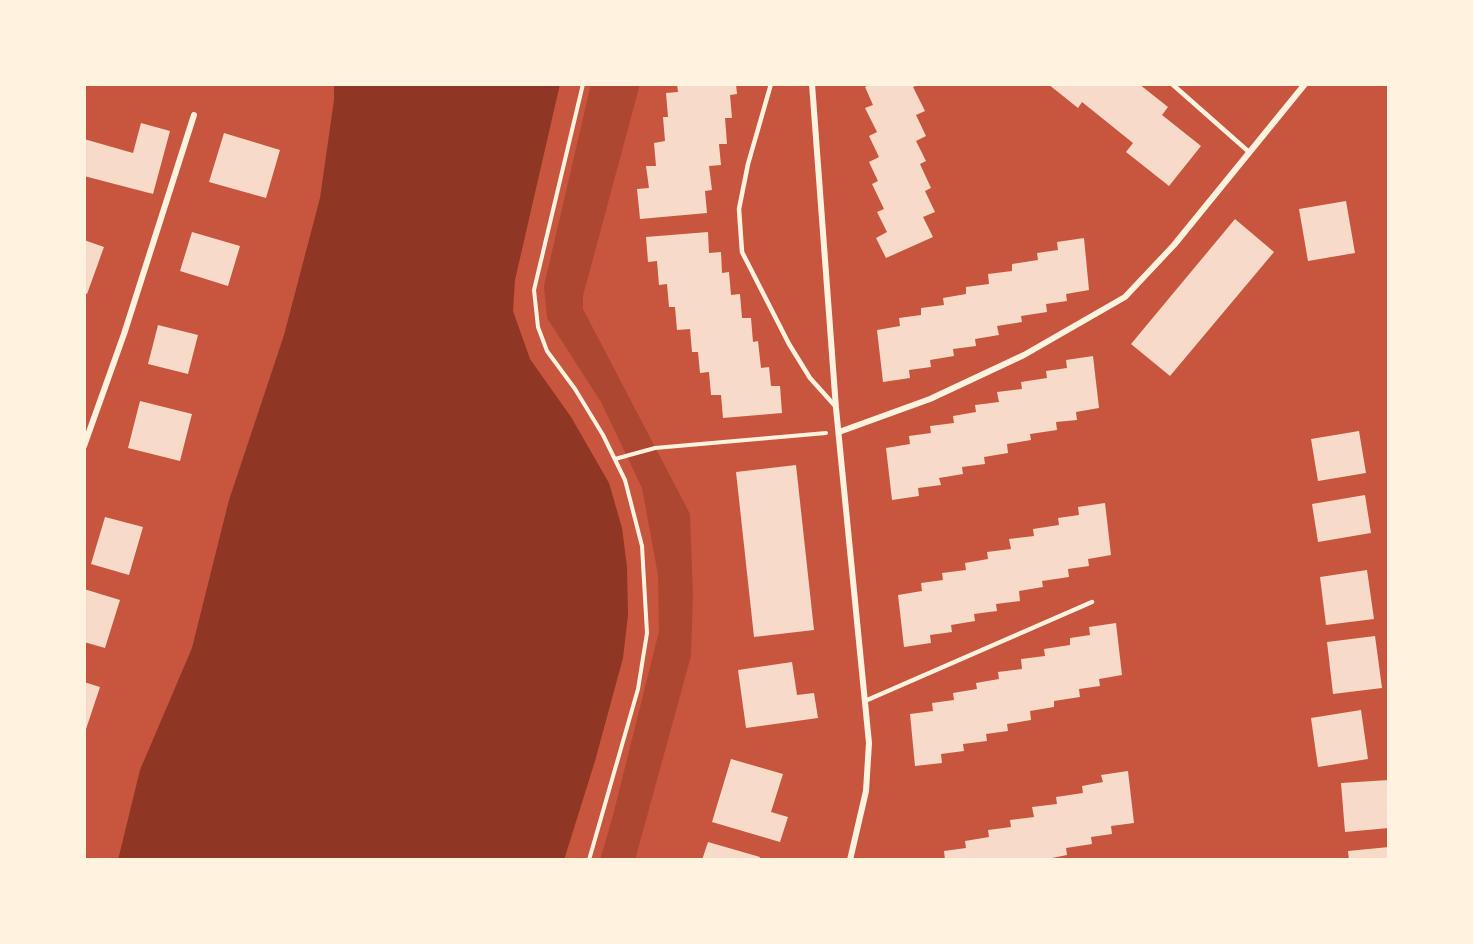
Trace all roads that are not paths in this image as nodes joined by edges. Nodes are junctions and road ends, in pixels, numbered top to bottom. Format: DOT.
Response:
graph roads {
  1 [pos="771,84"];
  2 [pos="812,84"];
  3 [pos="1172,84"];
  4 [pos="1305,84"];
  5 [pos="194,116"];
  6 [pos="1250,152"];
  7 [pos="836,408"];
  8 [pos="839,432"];
  9 [pos="84,446"];
  10 [pos="1092,602"];
  11 [pos="865,701"];
  12 [pos="850,860"];
  1 -- 7 [label="lane"];
  2 -- 7 [label="street"];
  3 -- 6 [label="lane"];
  4 -- 6 [label="street"];
  5 -- 9 [label="street"];
  6 -- 8 [label="street"];
  7 -- 8 [label="street"];
  8 -- 11 [label="street"];
  10 -- 11 [label="lane"];
  11 -- 12 [label="street"];
}
